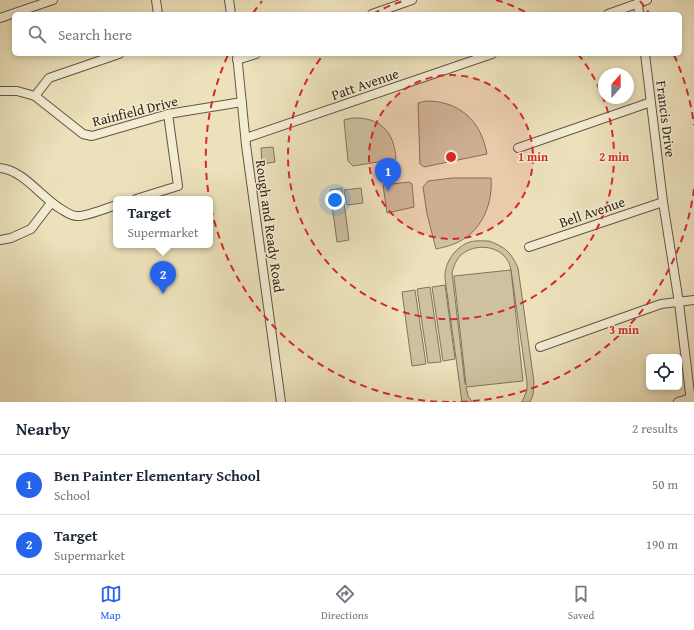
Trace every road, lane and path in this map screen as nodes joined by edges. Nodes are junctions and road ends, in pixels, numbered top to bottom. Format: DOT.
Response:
graph roads {
  1 [pos="53,0"];
  2 [pos="156,0"];
  3 [pos="229,0"];
  4 [pos="412,0"];
  5 [pos="647,0"];
  6 [pos="638,4"];
  7 [pos="18,12"];
  8 [pos="158,12"];
  9 [pos="231,12"];
  10 [pos="378,12"];
  11 [pos="614,12"];
  12 [pos="639,12"];
  13 [pos="12,14"];
  14 [pos="0,18"];
  15 [pos="113,56"];
  16 [pos="486,56"];
  17 [pos="644,56"];
  18 [pos="237,57"];
  19 [pos="0,91"];
  20 [pos="35,96"];
  21 [pos="242,102"];
  22 [pos="651,102"];
  23 [pos="168,114"];
  24 [pos="246,138"];
  25 [pos="518,148"];
  26 [pos="0,168"];
  27 [pos="146,196"];
  28 [pos="663,202"];
  29 [pos="51,203"];
  30 [pos="113,206"];
  31 [pos="0,240"];
  32 [pos="529,247"];
  33 [pos="694,300"];
  34 [pos="679,303"];
  35 [pos="540,347"];
  36 [pos="692,399"];
  37 [pos="281,402"];
  38 [pos="678,402"];
  1 -- 7 [label="street"];
  2 -- 8 [label="street"];
  3 -- 9 [label="street"];
  4 -- 10 [label="street"];
  5 -- 6 [label="street"];
  6 -- 11 [label="street"];
  6 -- 12 [label="street"];
  13 -- 14 [label="street"];
  15 -- 20 [label="street"];
  16 -- 24 [label="street, Patt Avenue"];
  17 -- 22 [label="street, Francis Drive"];
  18 -- 21 [label="street, Rough and Ready Road"];
  19 -- 20 [label="street, Rainfield Drive"];
  20 -- 23 [label="street, Rainfield Drive"];
  21 -- 23 [label="street, Rainfield Drive"];
  21 -- 24 [label="street, Rough and Ready Road"];
  22 -- 25 [label="street"];
  22 -- 28 [label="street, Francis Drive"];
  23 -- 27 [label="street"];
  24 -- 37 [label="street, Rough and Ready Road"];
  26 -- 29 [label="street"];
  28 -- 32 [label="street, Bell Avenue"];
  28 -- 34 [label="street, Francis Drive"];
  29 -- 30 [label="street"];
  29 -- 31 [label="street"];
  33 -- 34 [label="street"];
  34 -- 35 [label="street"];
  34 -- 36 [label="street, Francis Drive"];
  36 -- 38 [label="street"];
}
